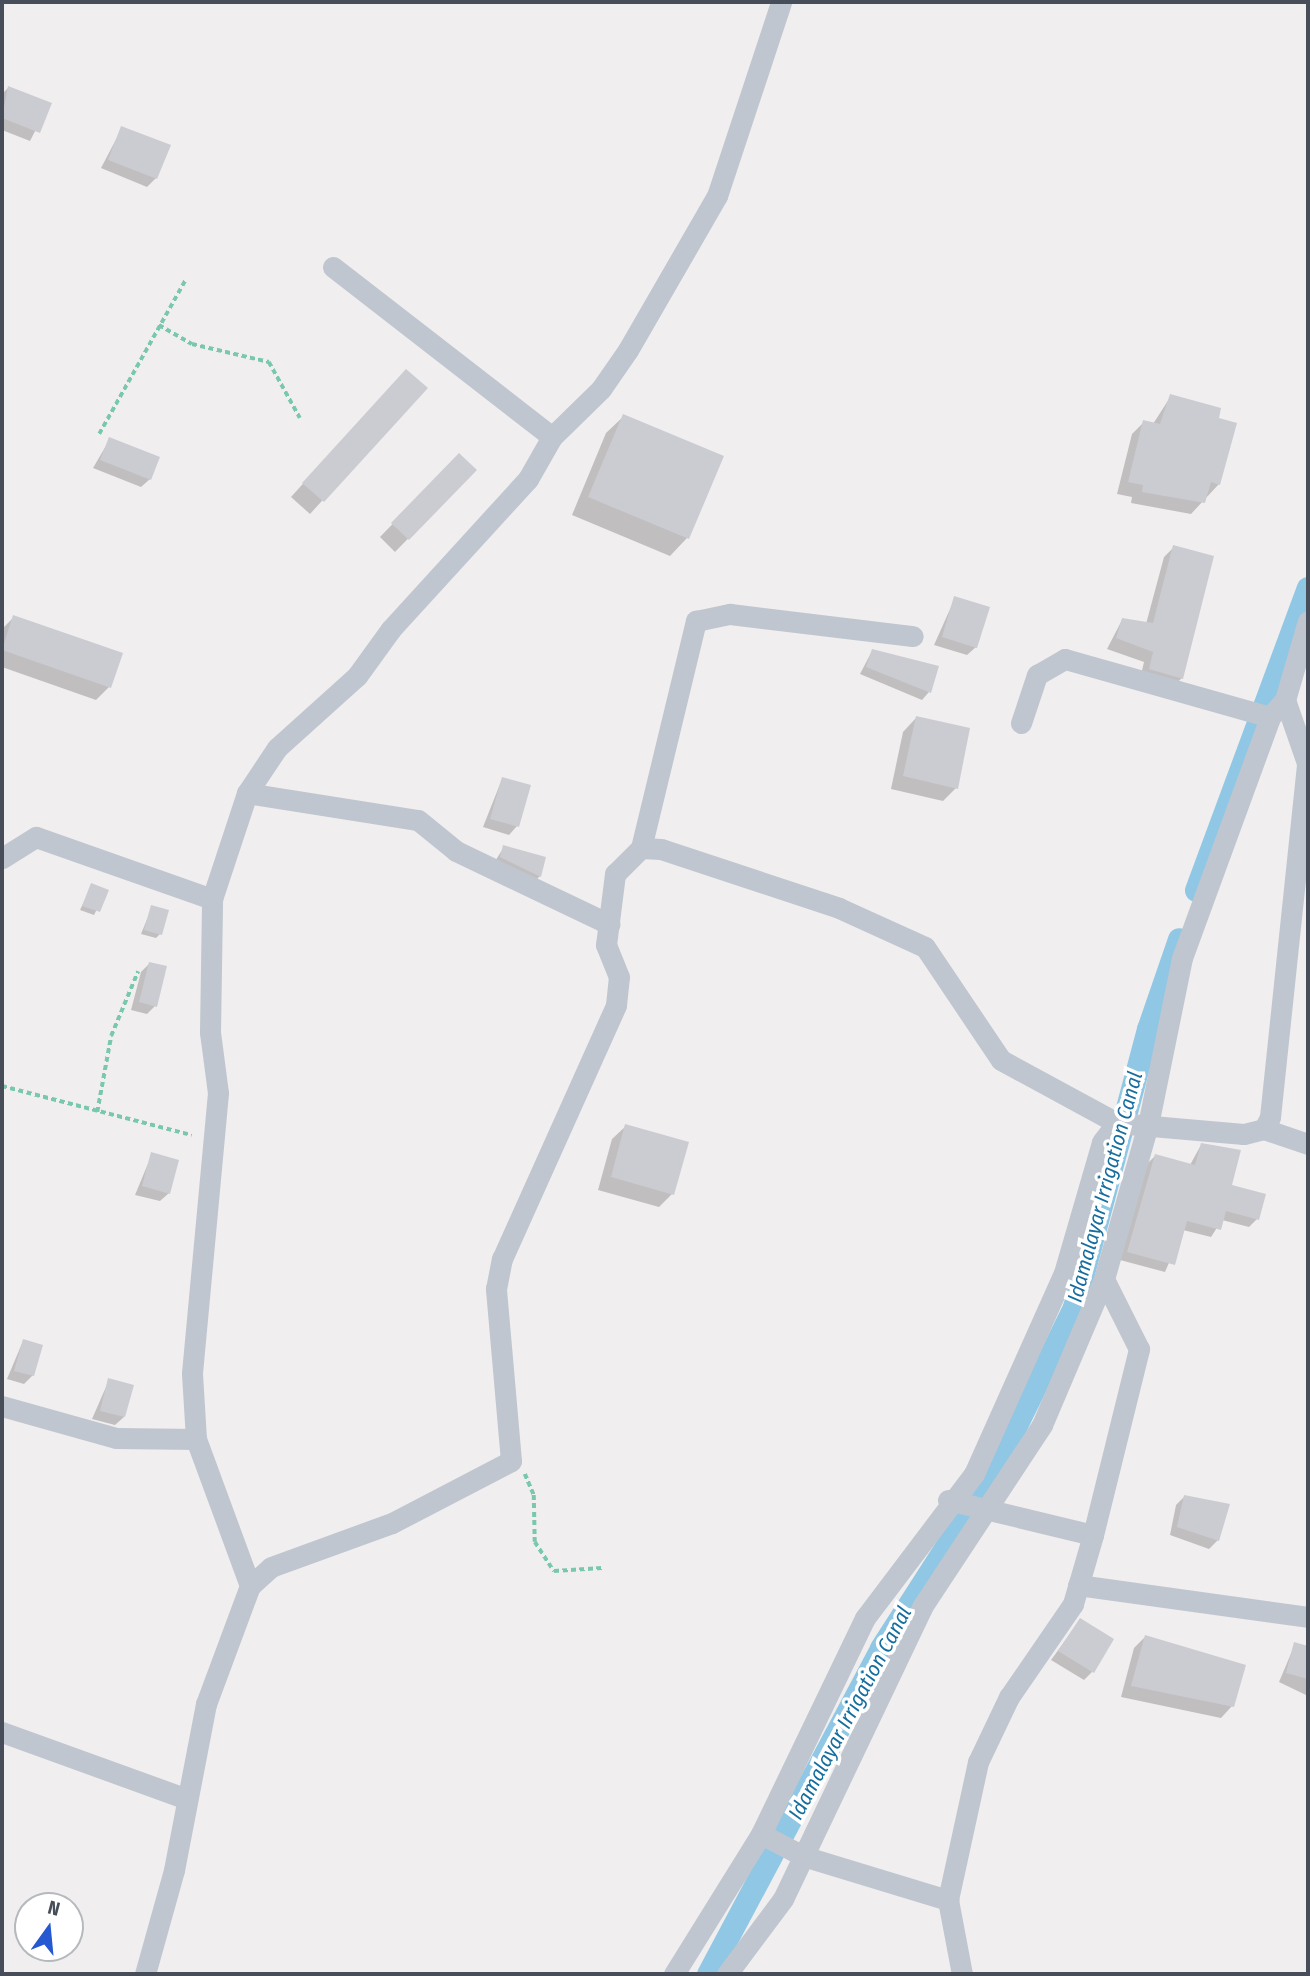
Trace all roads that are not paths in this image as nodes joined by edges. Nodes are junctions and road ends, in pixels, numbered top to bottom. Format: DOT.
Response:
graph roads {
  1 [pos="781,2"];
  2 [pos="333,267"];
  3 [pos="552,437"];
  4 [pos="1308,621"];
  5 [pos="913,636"];
  6 [pos="1285,700"];
  7 [pos="1270,716"];
  8 [pos="1021,723"];
  9 [pos="247,793"];
  10 [pos="641,848"];
  11 [pos="2,859"];
  12 [pos="212,898"];
  13 [pos="609,924"];
  14 [pos="1117,1123"];
  15 [pos="1148,1125"];
  16 [pos="1264,1129"];
  17 [pos="1308,1144"];
  18 [pos="1104,1279"];
  19 [pos="2,1406"];
  20 [pos="196,1439"];
  21 [pos="948,1500"];
  22 [pos="991,1510"];
  23 [pos="1093,1535"];
  24 [pos="1078,1585"];
  25 [pos="250,1586"];
  26 [pos="1308,1617"];
  27 [pos="2,1732"];
  28 [pos="187,1799"];
  29 [pos="761,1834"];
  30 [pos="803,1856"];
  31 [pos="948,1900"];
  32 [pos="145,1974"];
  33 [pos="674,1974"];
  34 [pos="727,1974"];
  35 [pos="962,1974"];
  1 -- 3 [label="street"];
  2 -- 3 [label="street"];
  3 -- 9 [label="street"];
  4 -- 6 [label="street"];
  5 -- 10 [label="street"];
  6 -- 7 [label="street"];
  6 -- 16 [label="street"];
  7 -- 8 [label="street"];
  7 -- 15 [label="street"];
  9 -- 12 [label="street"];
  9 -- 13 [label="street"];
  10 -- 13 [label="street"];
  10 -- 14 [label="street"];
  11 -- 12 [label="street"];
  12 -- 20 [label="street"];
  13 -- 25 [label="street"];
  14 -- 15 [label="street"];
  14 -- 21 [label="street"];
  15 -- 16 [label="street"];
  15 -- 18 [label="street"];
  16 -- 17 [label="street"];
  18 -- 22 [label="street"];
  18 -- 23 [label="street"];
  19 -- 20 [label="street"];
  20 -- 25 [label="street"];
  21 -- 22 [label="street"];
  21 -- 29 [label="street"];
  22 -- 23 [label="street"];
  22 -- 30 [label="street"];
  23 -- 24 [label="street"];
  24 -- 26 [label="street"];
  24 -- 31 [label="street"];
  25 -- 28 [label="street"];
  27 -- 28 [label="street"];
  28 -- 32 [label="street"];
  29 -- 30 [label="street"];
  29 -- 33 [label="street"];
  30 -- 31 [label="street"];
  30 -- 34 [label="street"];
  31 -- 35 [label="street"];
}
